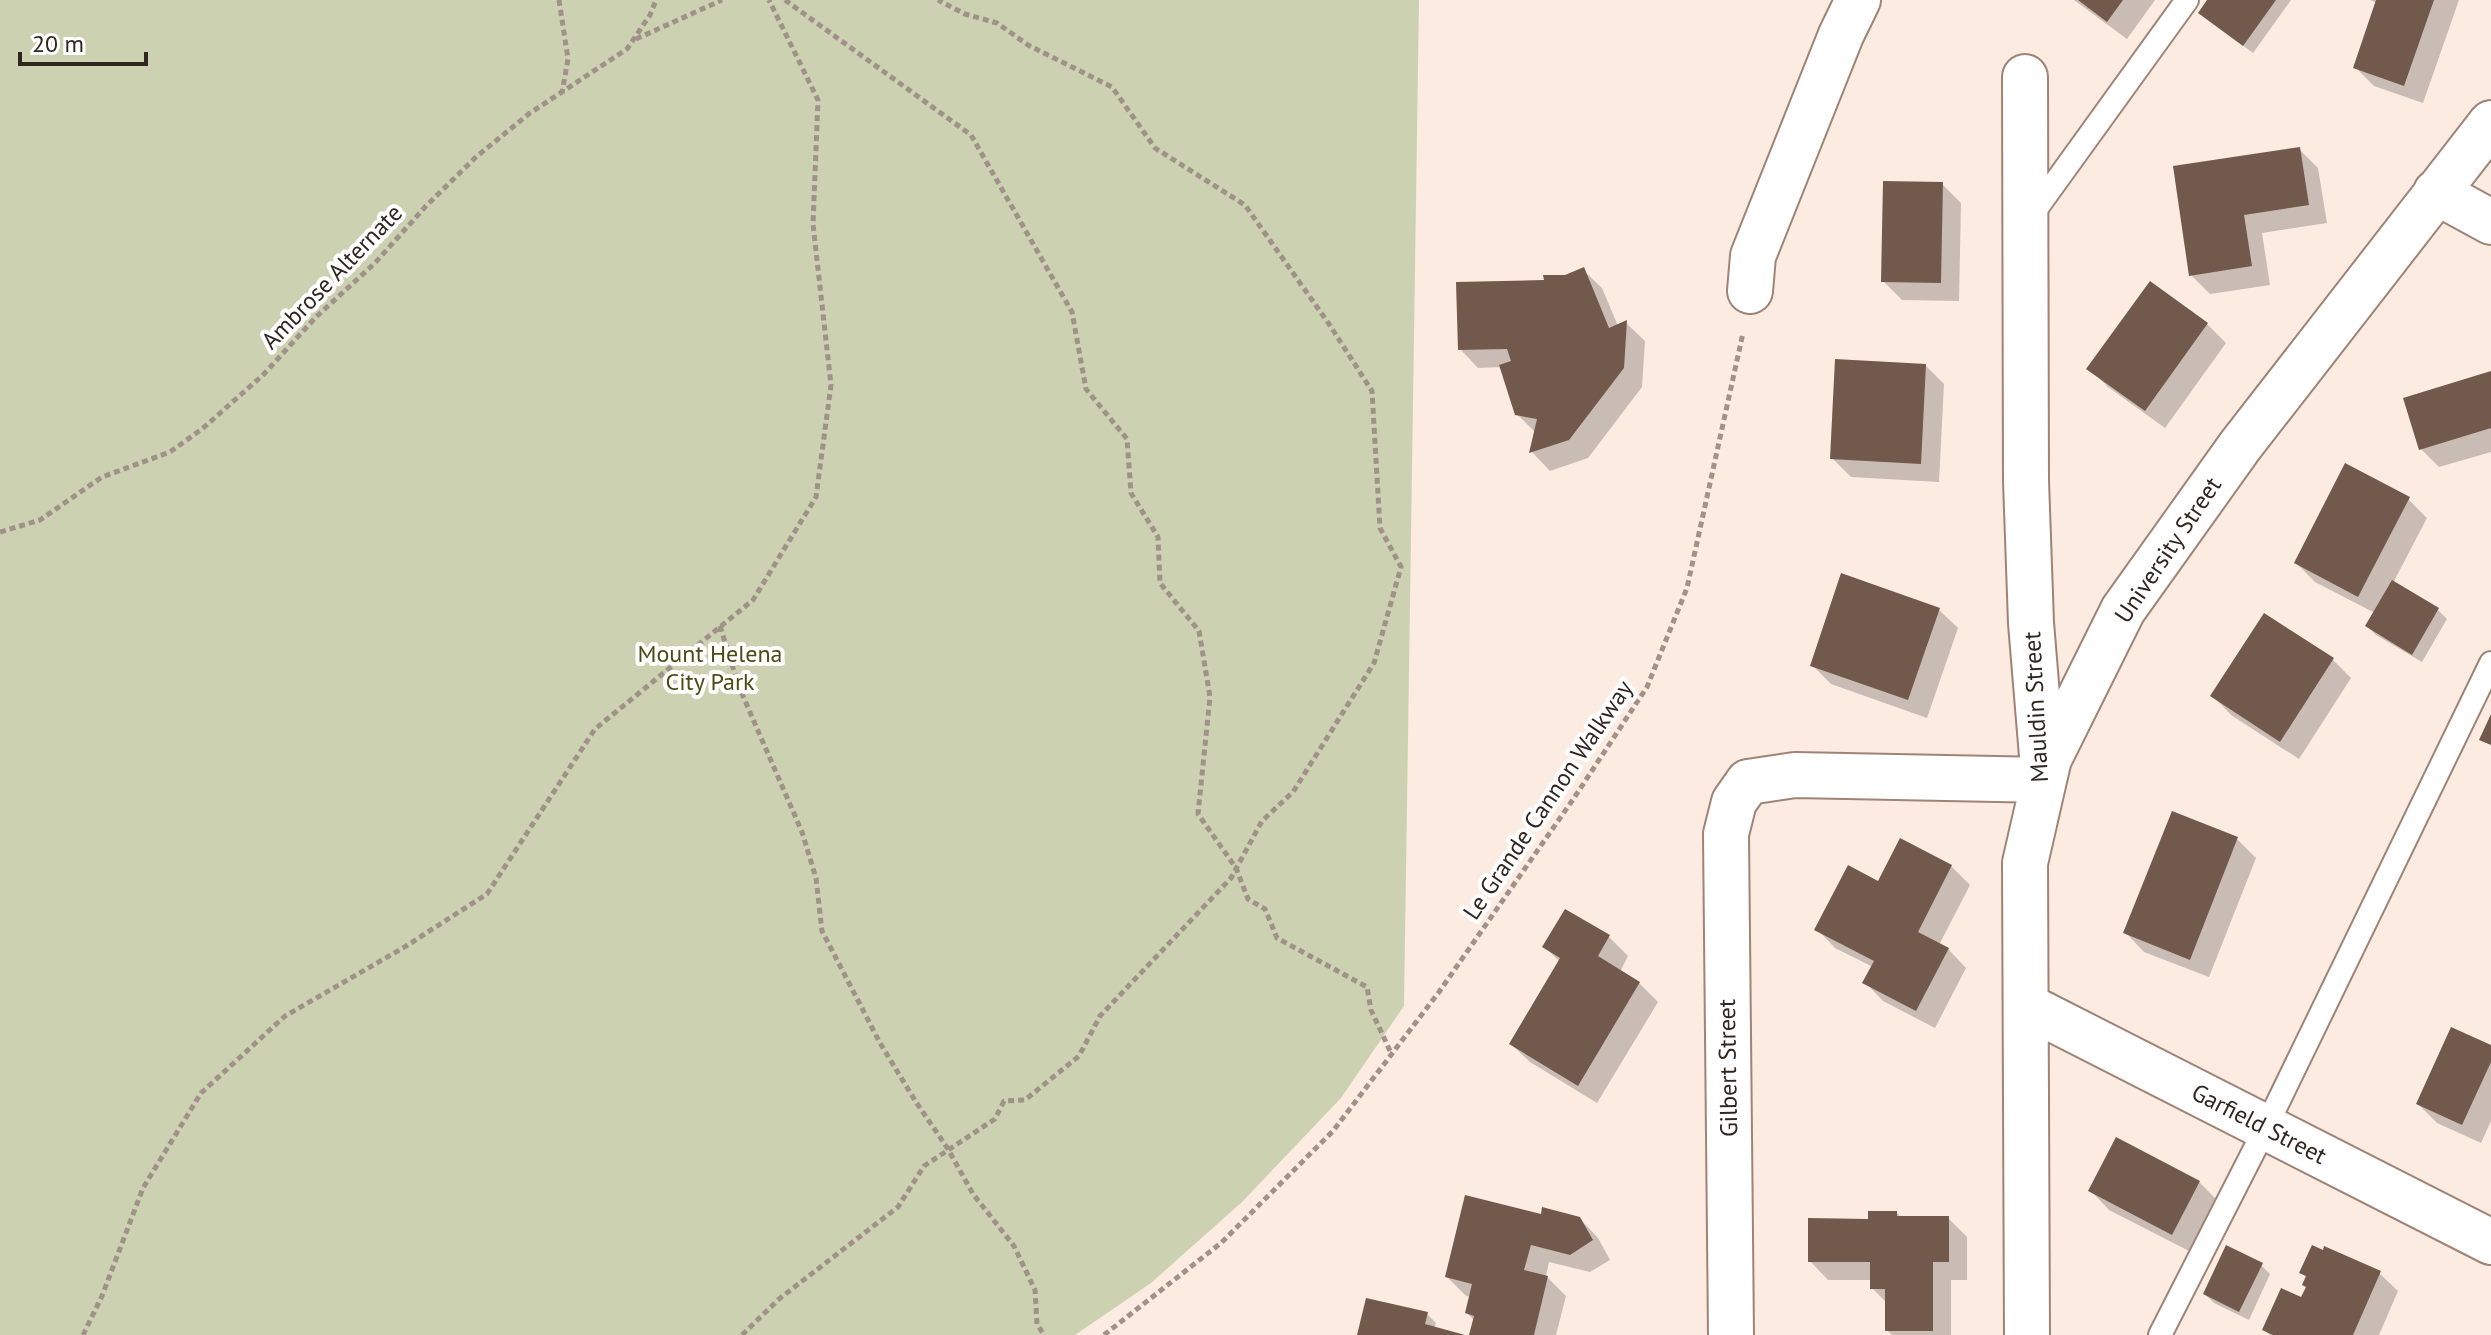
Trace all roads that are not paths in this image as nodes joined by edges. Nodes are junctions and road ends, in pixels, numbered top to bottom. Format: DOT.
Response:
graph roads {
  1 [pos="1858,0"];
  2 [pos="2187,0"];
  3 [pos="2025,77"];
  4 [pos="2491,123"];
  5 [pos="2436,192"];
  6 [pos="2491,222"];
  7 [pos="2025,223"];
  8 [pos="1750,291"];
  9 [pos="2491,663"];
  10 [pos="2044,780"];
  11 [pos="2027,1006"];
  12 [pos="2266,1127"];
  13 [pos="2491,1242"];
  14 [pos="1731,1335"];
  15 [pos="2027,1335"];
  16 [pos="2160,1335"];
  1 -- 8 [label="street"];
  2 -- 7 [label="lane"];
  3 -- 7 [label="street, Mauldin Street"];
  4 -- 5 [label="street, University Street"];
  5 -- 6 [label="street"];
  5 -- 10 [label="street, University Street"];
  7 -- 10 [label="street, Mauldin Street"];
  9 -- 12 [label="lane"];
  10 -- 11 [label="street, Mauldin Street"];
  10 -- 14 [label="street, Gilbert Street"];
  11 -- 12 [label="street, Garfield Street"];
  11 -- 15 [label="street, Mauldin Street"];
  12 -- 13 [label="street, Garfield Street"];
  12 -- 16 [label="lane"];
}
